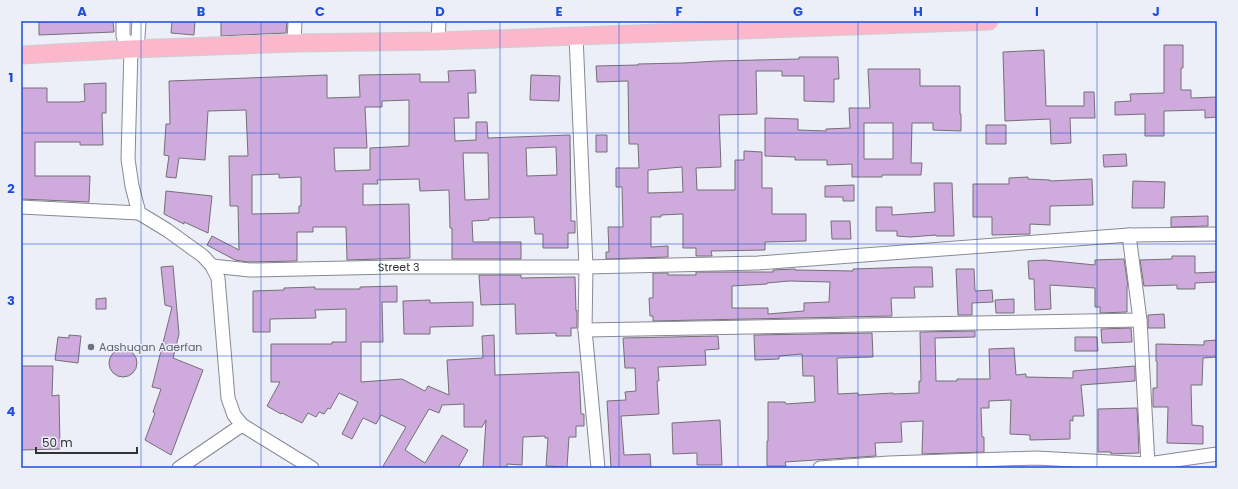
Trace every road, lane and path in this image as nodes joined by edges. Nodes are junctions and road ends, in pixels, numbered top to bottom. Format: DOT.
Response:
graph roads {
  1 [pos="123,21"];
  2 [pos="139,21"];
  3 [pos="295,21"];
  4 [pos="439,21"];
  5 [pos="989,21"];
  6 [pos="576,36"];
  7 [pos="438,42"];
  8 [pos="294,43"];
  9 [pos="131,49"];
  10 [pos="21,55"];
  11 [pos="21,207"];
  12 [pos="139,213"];
  13 [pos="1217,234"];
  14 [pos="1129,236"];
  15 [pos="212,266"];
  16 [pos="586,267"];
  17 [pos="1140,320"];
  18 [pos="585,330"];
  19 [pos="242,425"];
  20 [pos="1217,454"];
  21 [pos="1036,463"];
  22 [pos="1148,464"];
  23 [pos="890,466"];
  24 [pos="179,468"];
  25 [pos="312,468"];
  26 [pos="598,468"];
  27 [pos="820,468"];
  1 -- 9 [label="street"];
  2 -- 9 [label="street"];
  3 -- 8 [label="street"];
  4 -- 7 [label="street"];
  5 -- 6 [label="main road"];
  6 -- 7 [label="main road"];
  6 -- 16 [label="street"];
  7 -- 8 [label="main road"];
  8 -- 9 [label="main road"];
  9 -- 10 [label="main road"];
  9 -- 12 [label="street"];
  11 -- 12 [label="street"];
  12 -- 15 [label="street"];
  13 -- 14 [label="street, Street 3"];
  14 -- 16 [label="street, Street 3"];
  14 -- 17 [label="street"];
  15 -- 16 [label="street, Street 3"];
  15 -- 19 [label="street"];
  16 -- 18 [label="street"];
  17 -- 18 [label="street"];
  17 -- 22 [label="street"];
  18 -- 26 [label="street"];
  19 -- 24 [label="street"];
  19 -- 25 [label="street"];
  20 -- 22 [label="street"];
  21 -- 22 [label="street"];
  21 -- 23 [label="street"];
  23 -- 27 [label="street"];
}
